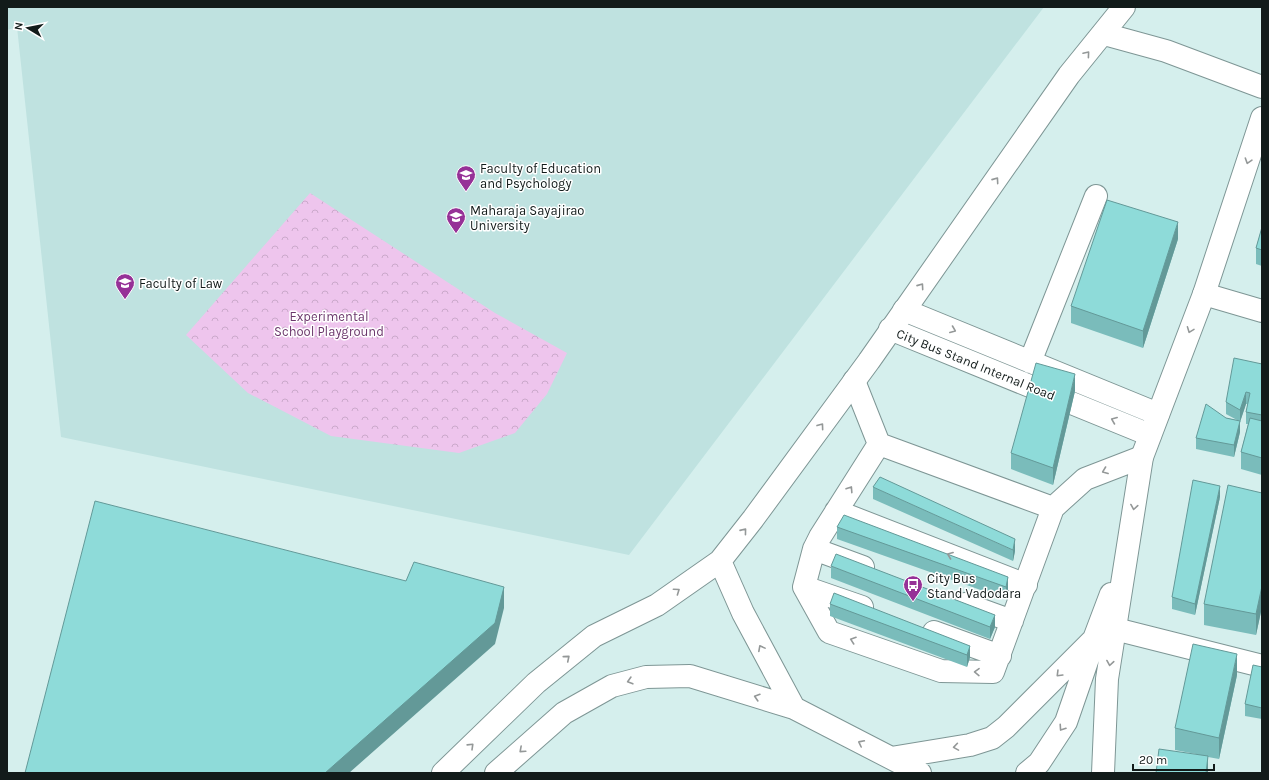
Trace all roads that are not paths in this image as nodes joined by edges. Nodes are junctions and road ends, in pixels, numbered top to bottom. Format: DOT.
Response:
graph roads {
  1 [pos="1124,7"];
  2 [pos="1104,34"];
  3 [pos="1262,87"];
  4 [pos="1261,122"];
  5 [pos="1096,196"];
  6 [pos="1204,294"];
  7 [pos="904,310"];
  8 [pos="1262,311"];
  9 [pos="890,330"];
  10 [pos="1030,362"];
  11 [pos="854,381"];
  12 [pos="1158,414"];
  13 [pos="1150,435"];
  14 [pos="879,444"];
  15 [pos="1142,457"];
  16 [pos="1053,508"];
  17 [pos="836,511"];
  18 [pos="1128,544"];
  19 [pos="814,549"];
  20 [pos="720,561"];
  21 [pos="880,573"];
  22 [pos="1026,585"];
  23 [pos="804,587"];
  24 [pos="946,597"];
  25 [pos="880,614"];
  26 [pos="1012,622"];
  27 [pos="918,627"];
  28 [pos="1115,630"];
  29 [pos="1094,639"];
  30 [pos="1000,656"];
  31 [pos="1262,666"];
  32 [pos="794,708"];
  33 [pos="891,758"];
  34 [pos="443,773"];
  35 [pos="496,773"];
  36 [pos="920,773"];
  37 [pos="1028,773"];
  38 [pos="1103,773"];
  1 -- 2 [label="main road"];
  2 -- 3 [label="main road"];
  7 -- 2 [label="main road, one-way"];
  4 -- 6 [label="main road, one-way"];
  5 -- 10 [label="main road"];
  6 -- 8 [label="main road"];
  6 -- 12 [label="main road, one-way"];
  7 -- 9 [label="main road"];
  7 -- 10 [label="main road, City Bus Stand Internal Road, one-way"];
  9 -- 11 [label="main road"];
  13 -- 9 [label="main road, City Bus Stand Internal Road, one-way"];
  10 -- 12 [label="main road, City Bus Stand Internal Road"];
  11 -- 14 [label="main road"];
  20 -- 11 [label="main road, one-way"];
  12 -- 13 [label="main road"];
  13 -- 15 [label="main road"];
  14 -- 16 [label="main road"];
  17 -- 14 [label="main road, one-way"];
  15 -- 16 [label="main road, one-way"];
  15 -- 18 [label="main road, one-way"];
  16 -- 22 [label="main road"];
  17 -- 19 [label="main road"];
  22 -- 17 [label="main road, one-way"];
  18 -- 28 [label="main road"];
  18 -- 29 [label="main road"];
  19 -- 21 [label="main road"];
  19 -- 23 [label="main road"];
  32 -- 20 [label="main road, one-way"];
  34 -- 20 [label="main road, one-way"];
  22 -- 26 [label="main road"];
  23 -- 25 [label="main road"];
  30 -- 23 [label="main road, one-way"];
  24 -- 26 [label="main road"];
  26 -- 30 [label="main road"];
  27 -- 30 [label="main road"];
  28 -- 31 [label="main road"];
  28 -- 38 [label="main road, one-way"];
  29 -- 33 [label="main road, one-way"];
  29 -- 37 [label="main road, one-way"];
  33 -- 32 [label="main road, one-way"];
  32 -- 35 [label="main road, one-way"];
  33 -- 36 [label="main road"];
}
